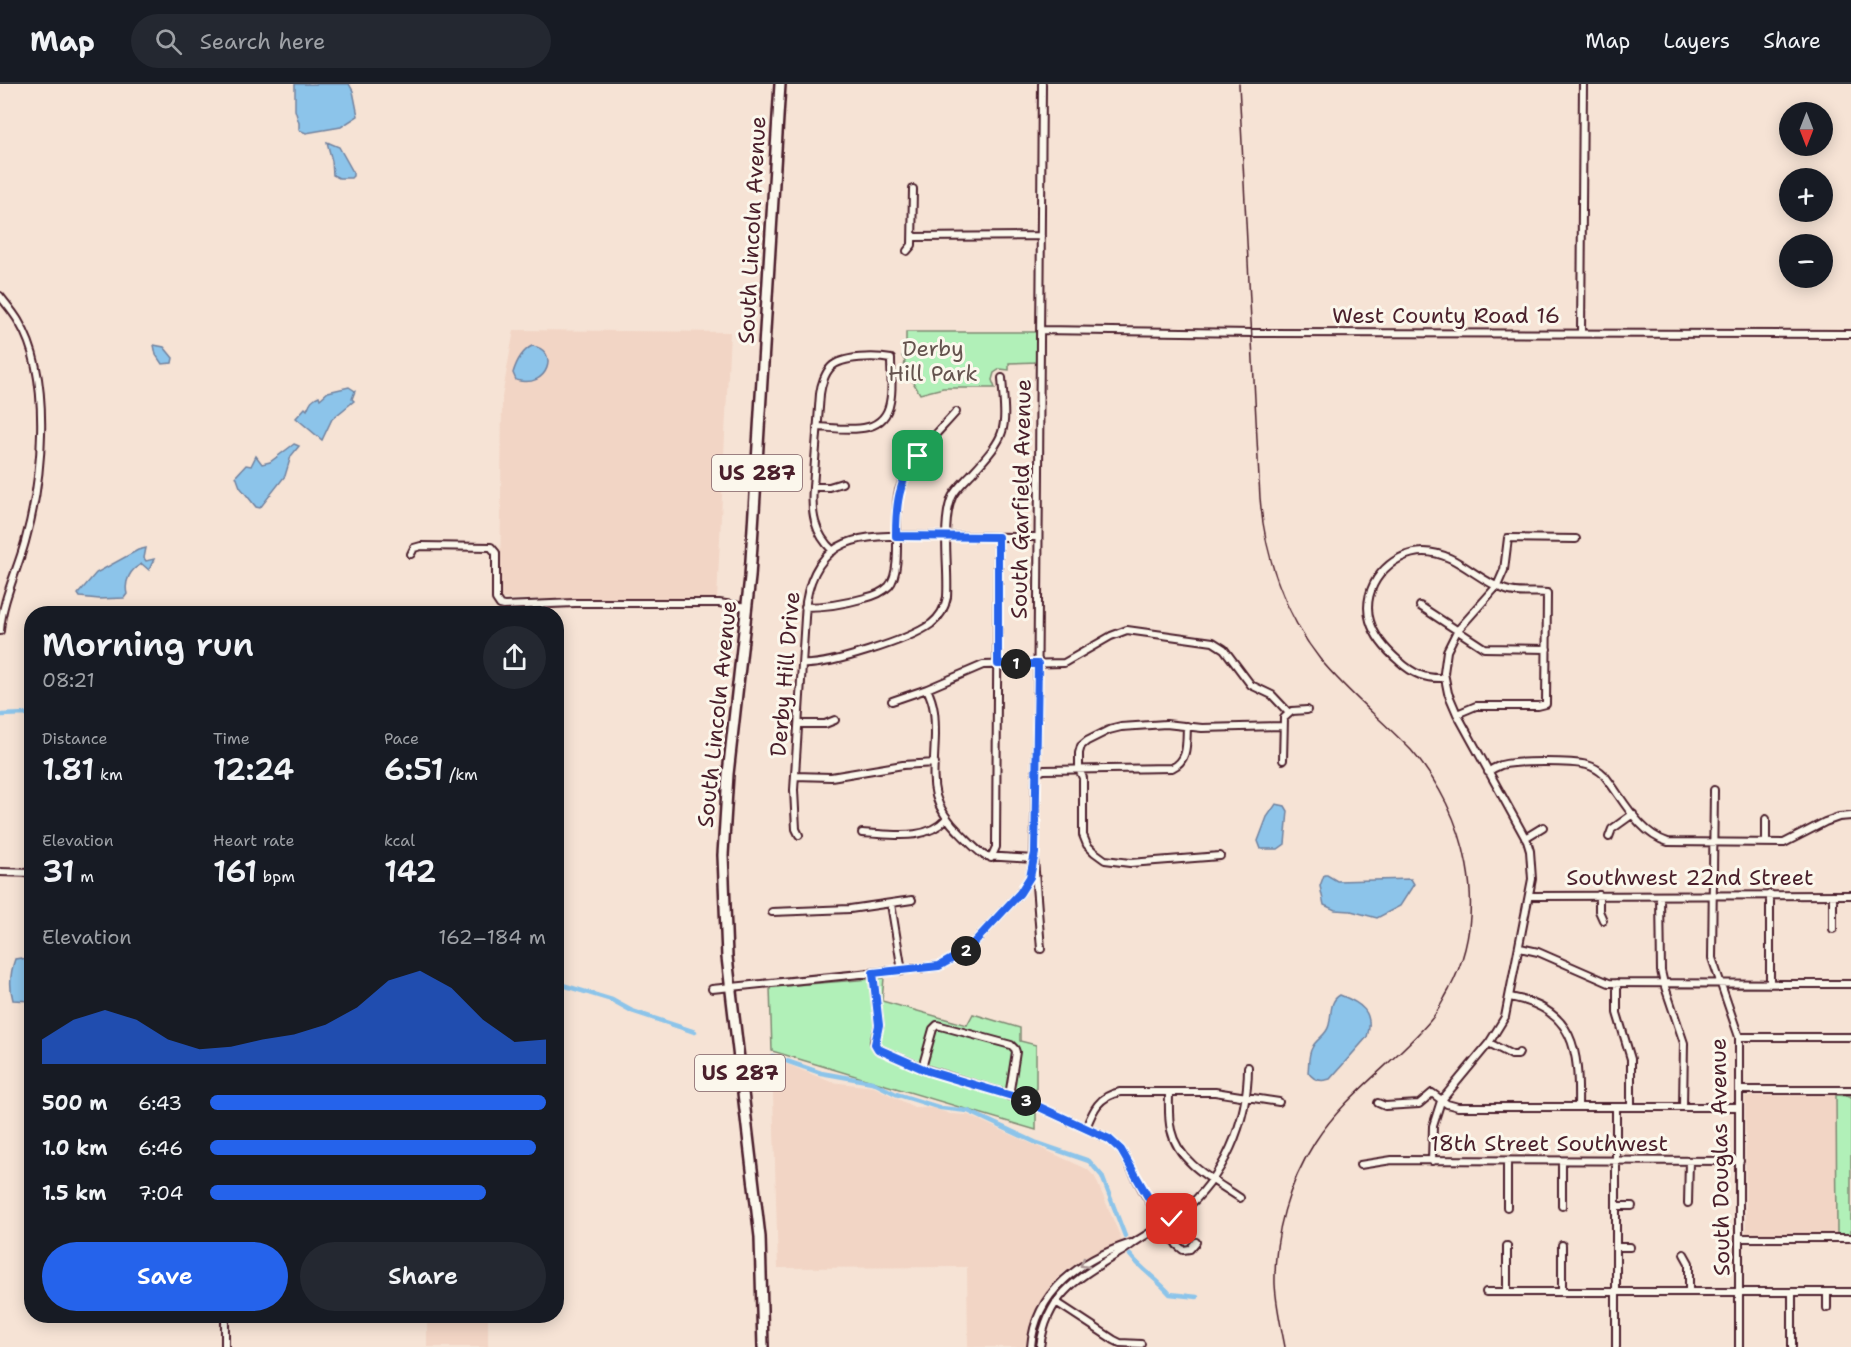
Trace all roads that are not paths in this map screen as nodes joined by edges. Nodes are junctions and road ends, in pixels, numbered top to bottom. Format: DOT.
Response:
graph roads {
  1 [pos="780,84"];
  2 [pos="1042,84"];
  3 [pos="1583,84"];
  4 [pos="913,189"];
  5 [pos="1041,236"];
  6 [pos="913,237"];
  7 [pos="908,251"];
  8 [pos="0,296"];
  9 [pos="1041,330"];
  10 [pos="1581,333"];
  11 [pos="1851,334"];
  12 [pos="1002,378"];
  13 [pos="956,412"];
  14 [pos="817,427"];
  15 [pos="842,483"];
  16 [pos="813,487"];
  17 [pos="896,536"];
  18 [pos="947,536"];
  19 [pos="998,537"];
  20 [pos="1038,537"];
  21 [pos="1576,539"];
  22 [pos="833,551"];
  23 [pos="411,554"];
  24 [pos="1497,586"];
  25 [pos="1420,606"];
  26 [pos="747,607"];
  27 [pos="806,607"];
  28 [pos="0,631"];
  29 [pos="1457,631"];
  30 [pos="1547,649"];
  31 [pos="802,664"];
  32 [pos="998,664"];
  33 [pos="1038,664"];
  34 [pos="1444,678"];
  35 [pos="927,689"];
  36 [pos="892,701"];
  37 [pos="1307,710"];
  38 [pos="1289,713"];
  39 [pos="1456,714"];
  40 [pos="835,720"];
  41 [pos="799,724"];
  42 [pos="1187,726"];
  43 [pos="1282,726"];
  44 [pos="1283,760"];
  45 [pos="935,763"];
  46 [pos="1079,769"];
  47 [pos="1488,772"];
  48 [pos="1036,773"];
  49 [pos="795,776"];
  50 [pos="1714,790"];
  51 [pos="1633,813"];
  52 [pos="1851,816"];
  53 [pos="946,819"];
  54 [pos="1766,819"];
  55 [pos="1543,827"];
  56 [pos="862,833"];
  57 [pos="799,835"];
  58 [pos="1609,837"];
  59 [pos="1525,838"];
  60 [pos="1712,843"];
  61 [pos="1766,843"];
  62 [pos="1220,856"];
  63 [pos="991,858"];
  64 [pos="1034,859"];
  65 [pos="0,872"];
  66 [pos="24,873"];
  67 [pos="1770,894"];
  68 [pos="1599,895"];
  69 [pos="1833,895"];
  70 [pos="1851,895"];
  71 [pos="1530,896"];
  72 [pos="1660,896"];
  73 [pos="1713,896"];
  74 [pos="912,900"];
  75 [pos="891,904"];
  76 [pos="772,912"];
  77 [pos="1603,920"];
  78 [pos="1833,929"];
  79 [pos="1520,948"];
  80 [pos="1041,949"];
  81 [pos="902,971"];
  82 [pos="873,973"];
  83 [pos="1617,983"];
  84 [pos="1664,984"];
  85 [pos="1720,984"];
  86 [pos="1770,984"];
  87 [pos="1851,984"];
  88 [pos="730,987"];
  89 [pos="712,989"];
  90 [pos="1510,997"];
  91 [pos="1739,1036"];
  92 [pos="1851,1037"];
  93 [pos="1489,1043"];
  94 [pos="1519,1053"];
  95 [pos="1248,1067"];
  96 [pos="922,1068"];
  97 [pos="1739,1090"];
  98 [pos="1851,1090"];
  99 [pos="1169,1092"];
  100 [pos="1009,1096"];
  101 [pos="1246,1096"];
  102 [pos="1441,1101"];
  103 [pos="1279,1102"];
  104 [pos="1378,1103"];
  105 [pos="1578,1107"];
  106 [pos="1616,1107"];
  107 [pos="1631,1107"];
  108 [pos="1683,1107"];
  109 [pos="1739,1107"];
  110 [pos="1086,1128"];
  111 [pos="1432,1161"];
  112 [pos="1507,1161"];
  113 [pos="1562,1161"];
  114 [pos="1616,1161"];
  115 [pos="1689,1161"];
  116 [pos="1740,1161"];
  117 [pos="1360,1165"];
  118 [pos="1213,1178"];
  119 [pos="1240,1198"];
  120 [pos="1688,1203"];
  121 [pos="1507,1206"];
  122 [pos="1562,1206"];
  123 [pos="1616,1206"];
  124 [pos="1632,1206"];
  125 [pos="1164,1225"];
  126 [pos="1740,1238"];
  127 [pos="1851,1238"];
  128 [pos="1137,1240"];
  129 [pos="1196,1242"];
  130 [pos="1562,1245"];
  131 [pos="1507,1246"];
  132 [pos="1616,1247"];
  133 [pos="1630,1247"];
  134 [pos="1684,1254"];
  135 [pos="1486,1292"];
  136 [pos="1507,1292"];
  137 [pos="1562,1292"];
  138 [pos="1616,1292"];
  139 [pos="1689,1292"];
  140 [pos="1739,1292"];
  141 [pos="1792,1292"];
  142 [pos="1827,1292"];
  143 [pos="1851,1292"];
  144 [pos="1056,1302"];
  145 [pos="1827,1308"];
  146 [pos="225,1323"];
  147 [pos="1141,1344"];
  148 [pos="225,1347"];
  149 [pos="763,1347"];
  150 [pos="1031,1347"];
  151 [pos="1040,1347"];
  152 [pos="1616,1347"];
  153 [pos="1739,1347"];
  154 [pos="1792,1347"];
  1 -- 26 [label="highway, South Lincoln Avenue / US 287"];
  2 -- 5 [label="street, South Garfield Avenue"];
  3 -- 10 [label="street"];
  4 -- 6 [label="street"];
  5 -- 6 [label="street"];
  5 -- 9 [label="street, South Garfield Avenue"];
  6 -- 7 [label="street"];
  8 -- 28 [label="street"];
  9 -- 10 [label="street, West County Road 16"];
  9 -- 20 [label="street, South Garfield Avenue"];
  10 -- 11 [label="street, West County Road 16"];
  12 -- 18 [label="street"];
  13 -- 17 [label="street"];
  14 -- 14 [label="street"];
  14 -- 16 [label="street"];
  15 -- 16 [label="street"];
  16 -- 22 [label="street"];
  17 -- 18 [label="street, Derby Hill Drive"];
  17 -- 22 [label="street, Derby Hill Drive"];
  17 -- 27 [label="street"];
  18 -- 19 [label="street, Derby Hill Drive"];
  18 -- 31 [label="street"];
  19 -- 20 [label="street, Derby Hill Drive"];
  19 -- 32 [label="street"];
  20 -- 33 [label="street, South Garfield Avenue"];
  21 -- 24 [label="street"];
  22 -- 27 [label="street, Derby Hill Drive"];
  23 -- 26 [label="street"];
  24 -- 29 [label="street"];
  24 -- 30 [label="street"];
  24 -- 34 [label="street"];
  25 -- 29 [label="street"];
  26 -- 88 [label="highway, South Lincoln Avenue / US 287"];
  27 -- 31 [label="street, Derby Hill Drive"];
  29 -- 30 [label="street"];
  29 -- 34 [label="street"];
  30 -- 39 [label="street"];
  31 -- 41 [label="street, Derby Hill Drive"];
  32 -- 33 [label="street"];
  32 -- 35 [label="street"];
  32 -- 63 [label="street"];
  33 -- 38 [label="street"];
  33 -- 48 [label="street, South Garfield Avenue"];
  34 -- 39 [label="street"];
  35 -- 36 [label="street"];
  35 -- 45 [label="street"];
  37 -- 38 [label="street"];
  38 -- 43 [label="street"];
  39 -- 47 [label="street"];
  40 -- 41 [label="street"];
  41 -- 49 [label="street, Derby Hill Drive"];
  42 -- 43 [label="street"];
  42 -- 46 [label="street"];
  42 -- 46 [label="street"];
  43 -- 44 [label="street"];
  45 -- 49 [label="street"];
  45 -- 53 [label="street"];
  46 -- 48 [label="street"];
  46 -- 62 [label="street"];
  47 -- 51 [label="street"];
  47 -- 59 [label="street"];
  48 -- 64 [label="street, South Garfield Avenue"];
  49 -- 57 [label="street, Derby Hill Drive"];
  50 -- 60 [label="street, South Douglas Avenue"];
  51 -- 58 [label="street"];
  51 -- 60 [label="street"];
  52 -- 61 [label="street"];
  53 -- 56 [label="street"];
  53 -- 63 [label="street"];
  54 -- 61 [label="street"];
  55 -- 59 [label="street"];
  59 -- 71 [label="street"];
  60 -- 61 [label="street"];
  60 -- 73 [label="street, South Douglas Avenue"];
  63 -- 64 [label="street"];
  64 -- 80 [label="street, South Garfield Avenue"];
  64 -- 81 [label="street"];
  65 -- 66 [label="street"];
  67 -- 69 [label="street, Southwest 22nd Street"];
  67 -- 73 [label="street, Southwest 22nd Street"];
  67 -- 86 [label="street"];
  68 -- 71 [label="street, Southwest 22nd Street"];
  68 -- 72 [label="street, Southwest 22nd Street"];
  68 -- 77 [label="street"];
  69 -- 70 [label="street, Southwest 22nd Street"];
  69 -- 78 [label="street"];
  71 -- 79 [label="street"];
  72 -- 73 [label="street, Southwest 22nd Street"];
  72 -- 84 [label="street"];
  73 -- 85 [label="street, South Douglas Avenue"];
  74 -- 75 [label="street"];
  75 -- 76 [label="street"];
  75 -- 81 [label="street"];
  79 -- 83 [label="street"];
  79 -- 90 [label="street"];
  81 -- 82 [label="street"];
  82 -- 88 [label="street"];
  82 -- 96 [label="street"];
  83 -- 84 [label="street"];
  83 -- 107 [label="street"];
  84 -- 85 [label="street"];
  84 -- 108 [label="street"];
  85 -- 86 [label="street"];
  85 -- 91 [label="street, South Douglas Avenue"];
  86 -- 87 [label="street"];
  88 -- 89 [label="street"];
  88 -- 149 [label="highway, South Lincoln Avenue / US 287"];
  90 -- 93 [label="street"];
  90 -- 105 [label="street"];
  91 -- 92 [label="street"];
  91 -- 97 [label="street, South Douglas Avenue"];
  93 -- 94 [label="street"];
  93 -- 102 [label="street"];
  95 -- 101 [label="street"];
  96 -- 100 [label="street"];
  96 -- 100 [label="street"];
  97 -- 98 [label="street"];
  97 -- 109 [label="street, South Douglas Avenue"];
  99 -- 101 [label="street"];
  99 -- 110 [label="street"];
  99 -- 118 [label="street"];
  100 -- 110 [label="street"];
  101 -- 103 [label="street"];
  101 -- 118 [label="street"];
  102 -- 104 [label="street"];
  102 -- 105 [label="street"];
  102 -- 111 [label="street"];
  105 -- 106 [label="street"];
  106 -- 107 [label="street"];
  106 -- 114 [label="street"];
  107 -- 108 [label="street"];
  108 -- 109 [label="street"];
  109 -- 116 [label="street, South Douglas Avenue"];
  110 -- 125 [label="street"];
  111 -- 112 [label="street, 18th Street Southwest"];
  111 -- 117 [label="street, 18th Street Southwest"];
  112 -- 113 [label="street, 18th Street Southwest"];
  112 -- 121 [label="street"];
  113 -- 114 [label="street, 18th Street Southwest"];
  113 -- 122 [label="street"];
  114 -- 115 [label="street, 18th Street Southwest"];
  114 -- 123 [label="street"];
  115 -- 116 [label="street, 18th Street Southwest"];
  115 -- 120 [label="street"];
  116 -- 126 [label="street, South Douglas Avenue"];
  118 -- 119 [label="street"];
  118 -- 125 [label="street"];
  123 -- 124 [label="street"];
  123 -- 132 [label="street"];
  125 -- 128 [label="street"];
  125 -- 129 [label="street"];
  126 -- 127 [label="street"];
  126 -- 140 [label="street, South Douglas Avenue"];
  128 -- 144 [label="street"];
  128 -- 150 [label="street, one-way"];
  130 -- 137 [label="street"];
  131 -- 136 [label="street"];
  132 -- 133 [label="street"];
  132 -- 138 [label="street"];
  134 -- 139 [label="street"];
  135 -- 136 [label="street"];
  136 -- 137 [label="street"];
  137 -- 138 [label="street"];
  138 -- 139 [label="street"];
  138 -- 152 [label="street"];
  139 -- 140 [label="street"];
  140 -- 141 [label="street"];
  140 -- 153 [label="street, South Douglas Avenue"];
  141 -- 142 [label="street"];
  141 -- 154 [label="street"];
  142 -- 143 [label="street"];
  142 -- 145 [label="street"];
  144 -- 147 [label="street"];
  144 -- 151 [label="street"];
  146 -- 148 [label="street"];
}
